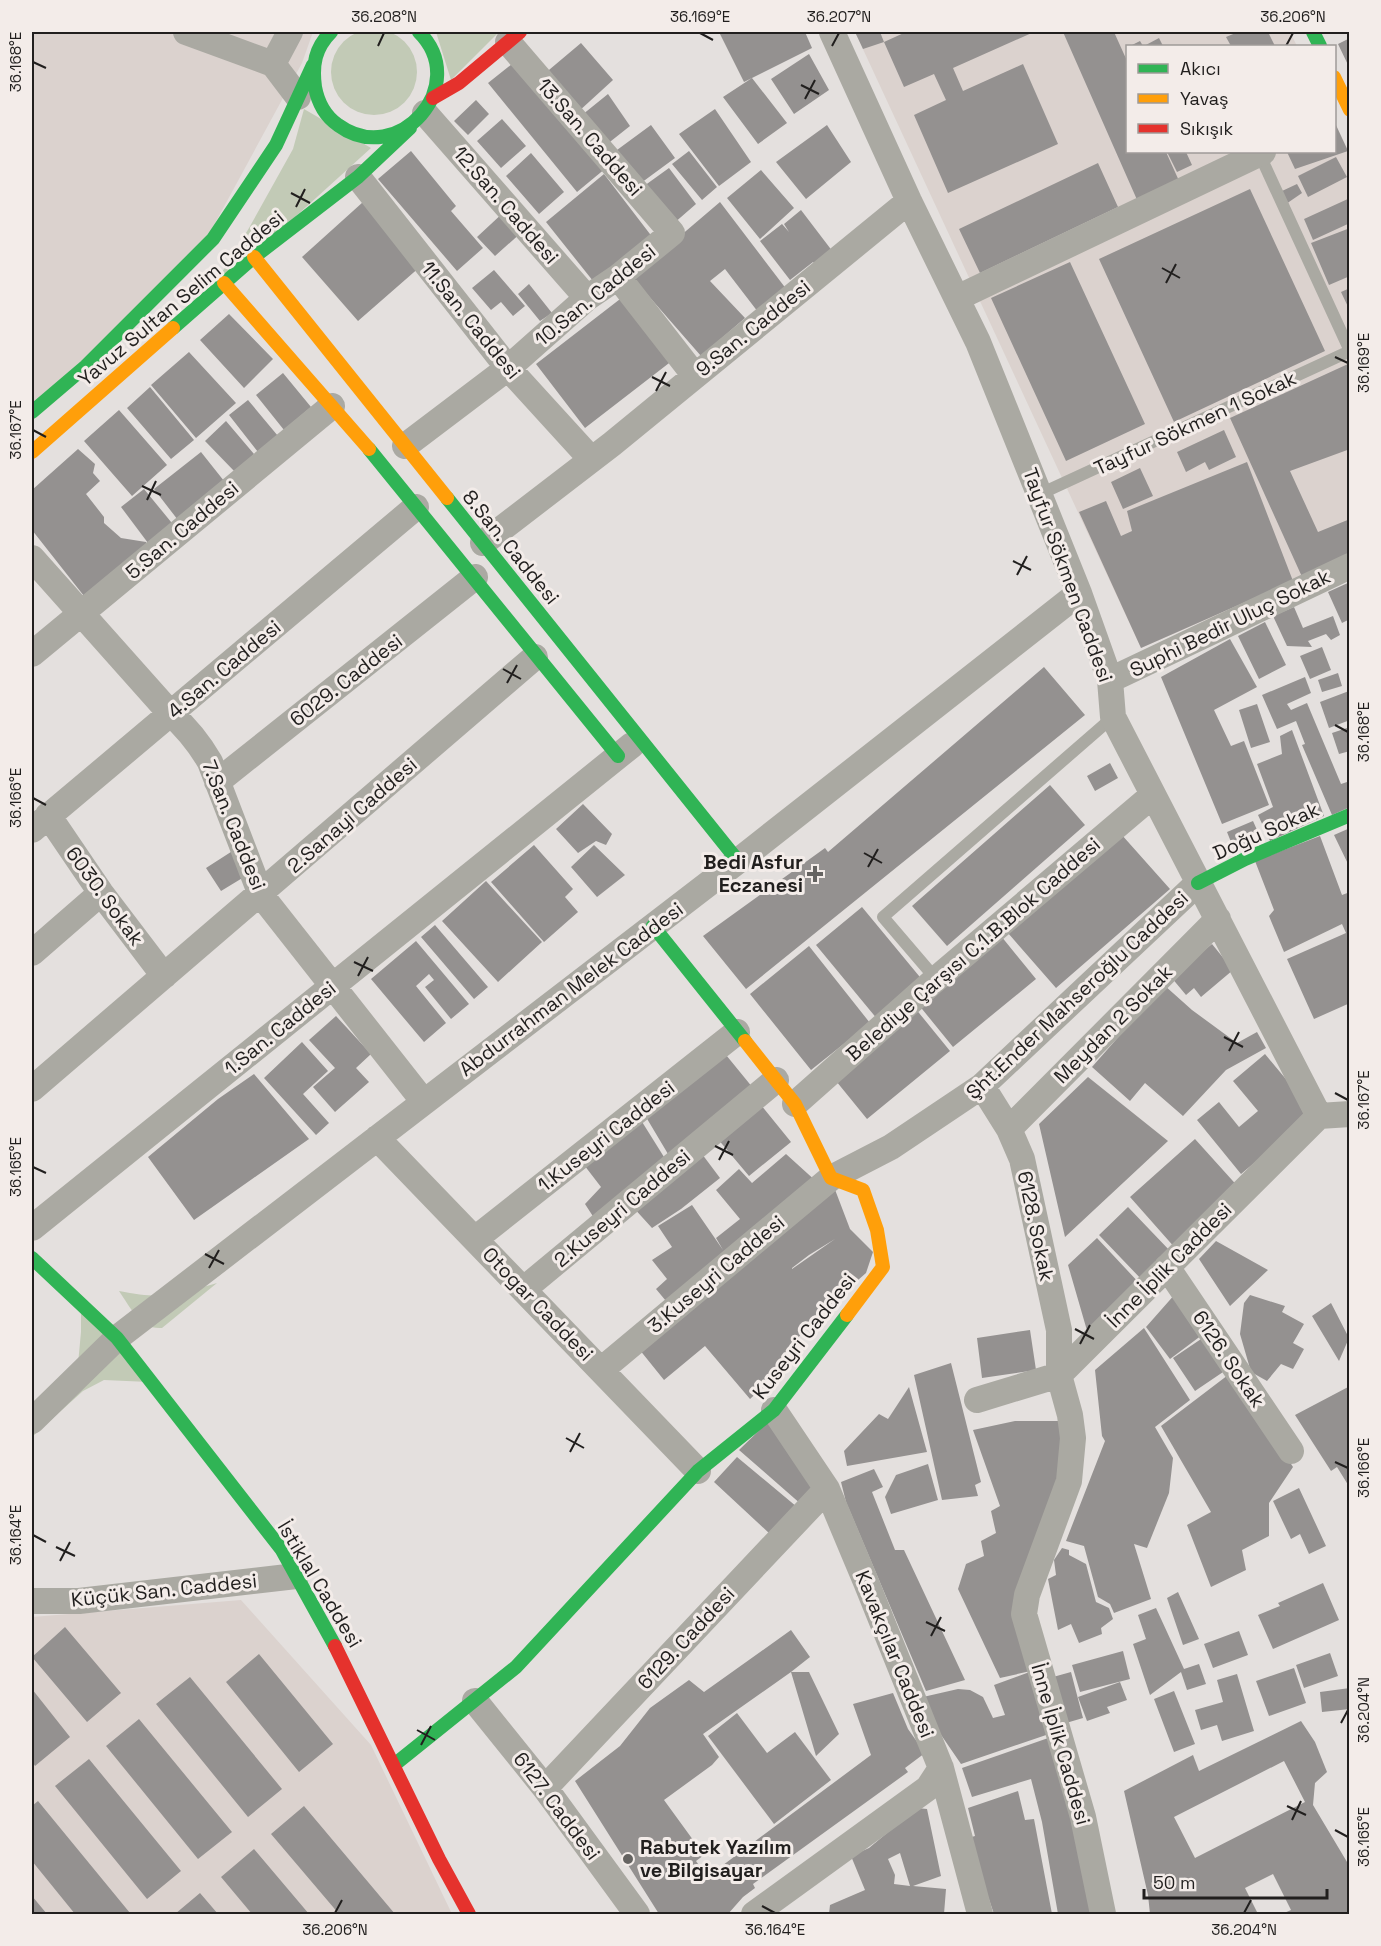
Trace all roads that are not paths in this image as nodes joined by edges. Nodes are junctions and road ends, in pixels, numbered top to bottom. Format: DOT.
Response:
graph roads {
  1 [pos="186,32"];
  2 [pos="290,32"];
  3 [pos="324,32"];
  4 [pos="331,32"];
  5 [pos="419,32"];
  6 [pos="832,32"];
  7 [pos="514,37"];
  8 [pos="318,48"];
  9 [pos="273,64"];
  10 [pos="313,65"];
  11 [pos="1336,79"];
  12 [pos="298,97"];
  13 [pos="1349,110"];
  14 [pos="423,113"];
  15 [pos="1259,153"];
  16 [pos="1261,153"];
  17 [pos="358,177"];
  18 [pos="909,201"];
  19 [pos="672,233"];
  20 [pos="254,257"];
  21 [pos="618,277"];
  22 [pos="224,283"];
  23 [pos="587,298"];
  24 [pos="957,298"];
  25 [pos="1350,351"];
  26 [pos="508,368"];
  27 [pos="695,375"];
  28 [pos="332,406"];
  29 [pos="32,412"];
  30 [pos="405,446"];
  31 [pos="32,452"];
  32 [pos="591,459"];
  33 [pos="1040,494"];
  34 [pos="416,507"];
  35 [pos="483,543"];
  36 [pos="32,558"];
  37 [pos="1350,566"];
  38 [pos="475,577"];
  39 [pos="1079,593"];
  40 [pos="81,614"];
  41 [pos="32,654"];
  42 [pos="535,657"];
  43 [pos="1110,680"];
  44 [pos="170,713"];
  45 [pos="1113,717"];
  46 [pos="640,739"];
  47 [pos="618,756"];
  48 [pos="217,782"];
  49 [pos="1153,795"];
  50 [pos="1350,815"];
  51 [pos="40,823"];
  52 [pos="738,861"];
  53 [pos="1198,883"];
  54 [pos="101,893"];
  55 [pos="261,895"];
  56 [pos="1218,919"];
  57 [pos="653,926"];
  58 [pos="32,953"];
  59 [pos="164,976"];
  60 [pos="936,979"];
  61 [pos="332,986"];
  62 [pos="737,1032"];
  63 [pos="776,1080"];
  64 [pos="982,1086"];
  65 [pos="32,1089"];
  66 [pos="424,1102"];
  67 [pos="795,1104"];
  68 [pos="1350,1114"];
  69 [pos="1319,1116"];
  70 [pos="1009,1129"];
  71 [pos="376,1138"];
  72 [pos="831,1178"];
  73 [pos="32,1228"];
  74 [pos="475,1239"];
  75 [pos="32,1258"];
  76 [pos="1167,1267"];
  77 [pos="524,1289"];
  78 [pos="117,1338"];
  79 [pos="601,1370"];
  80 [pos="1059,1375"];
  81 [pos="977,1400"];
  82 [pos="774,1410"];
  83 [pos="32,1421"];
  84 [pos="1291,1451"];
  85 [pos="698,1471"];
  86 [pos="827,1488"];
  87 [pos="296,1576"];
  88 [pos="32,1601"];
  89 [pos="474,1701"];
  90 [pos="394,1766"];
  91 [pos="941,1768"];
  92 [pos="544,1788"];
  93 [pos="470,1914"];
  94 [pos="637,1914"];
  95 [pos="753,1914"];
  96 [pos="980,1914"];
  97 [pos="1103,1914"];
  1 -- 9 [label="street"];
  2 -- 9 [label="street"];
  3 -- 8 [label="street"];
  4 -- 8 [label="street, Yavuz Sultan Selim Caddesi"];
  5 -- 14 [label="street"];
  6 -- 18 [label="street, Tayfur Sökmen Caddesi"];
  7 -- 14 [label="street, Yavuz Sultan Selim Caddesi"];
  7 -- 19 [label="street, 13.San. Caddesi"];
  8 -- 10 [label="street, Yavuz Sultan Selim Caddesi"];
  9 -- 12 [label="street"];
  10 -- 12 [label="street, Yavuz Sultan Selim Caddesi"];
  10 -- 14 [label="street, Yavuz Sultan Selim Caddesi"];
  11 -- 13 [label="street"];
  12 -- 29 [label="street, Yavuz Sultan Selim Caddesi"];
  14 -- 17 [label="street, Yavuz Sultan Selim Caddesi"];
  14 -- 23 [label="street, 12.San. Caddesi"];
  15 -- 24 [label="street, Tayfur Sökmen 1 Sokak"];
  16 -- 25 [label="lane, Tayfur Sökmen 1 Sokak"];
  17 -- 20 [label="street, Yavuz Sultan Selim Caddesi"];
  17 -- 26 [label="street, 11.San. Caddesi"];
  18 -- 24 [label="street, Tayfur Sökmen Caddesi"];
  18 -- 27 [label="street, 9.San. Caddesi"];
  19 -- 21 [label="street, 10.San. Caddesi"];
  20 -- 22 [label="street, Yavuz Sultan Selim Caddesi"];
  20 -- 30 [label="street, 8.San. Caddesi"];
  21 -- 23 [label="street, 10.San. Caddesi"];
  21 -- 27 [label="street"];
  22 -- 28 [label="street"];
  22 -- 31 [label="street, Yavuz Sultan Selim Caddesi"];
  23 -- 26 [label="street, 10.San. Caddesi"];
  24 -- 33 [label="street, Tayfur Sökmen Caddesi"];
  25 -- 33 [label="lane, Tayfur Sökmen 1 Sokak"];
  26 -- 30 [label="street, 10.San. Caddesi"];
  26 -- 32 [label="street, 11.San. Caddesi"];
  27 -- 32 [label="street, 9.San. Caddesi"];
  28 -- 34 [label="street"];
  28 -- 40 [label="street, 5.San. Caddesi"];
  30 -- 35 [label="street, 8.San. Caddesi"];
  32 -- 35 [label="street, 9.San. Caddesi"];
  33 -- 39 [label="street, Tayfur Sökmen Caddesi"];
  34 -- 38 [label="street"];
  34 -- 44 [label="street, 4.San. Caddesi"];
  35 -- 46 [label="street, 8.San. Caddesi"];
  36 -- 40 [label="street, 7.San. Caddesi"];
  37 -- 43 [label="street, Suphi Bedir Uluç Sokak"];
  38 -- 42 [label="street"];
  38 -- 48 [label="street, 6029. Caddesi"];
  39 -- 43 [label="street, Tayfur Sökmen Caddesi"];
  39 -- 52 [label="street, Abdurrahman Melek Caddesi"];
  40 -- 41 [label="street, 5.San. Caddesi"];
  40 -- 44 [label="street, 7.San. Caddesi"];
  42 -- 47 [label="street"];
  42 -- 55 [label="street, 2.Sanayi Caddesi"];
  43 -- 45 [label="street, Tayfur Sökmen Caddesi"];
  44 -- 48 [label="street, 7.San. Caddesi"];
  44 -- 51 [label="street, 4.San. Caddesi"];
  45 -- 49 [label="street, Tayfur Sökmen Caddesi"];
  45 -- 60 [label="lane"];
  46 -- 47 [label="street, 1.San. Caddesi"];
  46 -- 52 [label="street, 8.San. Caddesi"];
  47 -- 61 [label="street, 1.San. Caddesi"];
  48 -- 55 [label="street, 7.San. Caddesi"];
  49 -- 53 [label="street, Tayfur Sökmen Caddesi"];
  49 -- 60 [label="street, Belediye Çarşısı C.1.B.Blok Caddesi"];
  50 -- 53 [label="street, Doğu Sokak"];
  51 -- 54 [label="street, 6030. Sokak"];
  52 -- 57 [label="street, Abdurrahman Melek Caddesi"];
  53 -- 56 [label="street, Tayfur Sökmen Caddesi"];
  53 -- 64 [label="street, Şht.Ender Mahseroğlu Caddesi"];
  54 -- 58 [label="street"];
  54 -- 59 [label="street, 6030. Sokak"];
  55 -- 59 [label="street, 2.Sanayi Caddesi"];
  55 -- 61 [label="street, 7.San. Caddesi"];
  56 -- 69 [label="street, Tayfur Sökmen Caddesi"];
  56 -- 70 [label="street, Meydan 2 Sokak"];
  57 -- 62 [label="street"];
  57 -- 66 [label="street, Abdurrahman Melek Caddesi"];
  59 -- 65 [label="street, 2.Sanayi Caddesi"];
  60 -- 67 [label="street, Belediye Çarşısı C.1.B.Blok Caddesi"];
  61 -- 66 [label="street, 7.San. Caddesi"];
  61 -- 73 [label="street, 1.San. Caddesi"];
  62 -- 63 [label="street"];
  62 -- 74 [label="street, 1.Kuseyri Caddesi"];
  63 -- 67 [label="street"];
  63 -- 77 [label="street, 2.Kuseyri Caddesi"];
  64 -- 70 [label="street, 6128. Sokak"];
  64 -- 72 [label="street, Şht.Ender Mahseroğlu Caddesi"];
  66 -- 71 [label="street, Abdurrahman Melek Caddesi"];
  67 -- 72 [label="street"];
  68 -- 69 [label="street"];
  69 -- 76 [label="street, İnne İplik Caddesi"];
  70 -- 80 [label="street, 6128. Sokak"];
  71 -- 74 [label="street, Otogar Caddesi"];
  71 -- 78 [label="street, Abdurrahman Melek Caddesi"];
  72 -- 79 [label="street, 3.Kuseyri Caddesi"];
  72 -- 82 [label="street, Kuseyri Caddesi"];
  74 -- 77 [label="street, Otogar Caddesi"];
  75 -- 78 [label="street, İstiklal Caddesi"];
  76 -- 80 [label="street, İnne İplik Caddesi"];
  76 -- 84 [label="street, 6126. Sokak"];
  77 -- 79 [label="street, Otogar Caddesi"];
  78 -- 83 [label="street, Abdurrahman Melek Caddesi"];
  78 -- 87 [label="street, İstiklal Caddesi"];
  79 -- 85 [label="street, Otogar Caddesi"];
  80 -- 81 [label="street"];
  80 -- 97 [label="street, İnne İplik Caddesi"];
  82 -- 85 [label="street, Kuseyri Caddesi"];
  82 -- 86 [label="street, Kavakçılar Caddesi"];
  85 -- 89 [label="street, Kuseyri Caddesi"];
  86 -- 91 [label="street, Kavakçılar Caddesi"];
  86 -- 92 [label="street, 6129. Caddesi"];
  87 -- 88 [label="street, Küçük San. Caddesi"];
  87 -- 90 [label="street, İstiklal Caddesi"];
  89 -- 90 [label="street, Kuseyri Caddesi"];
  89 -- 92 [label="street, 6127. Caddesi"];
  90 -- 93 [label="street, İstiklal Caddesi"];
  91 -- 95 [label="street"];
  91 -- 96 [label="street, Kavakçılar Caddesi"];
  92 -- 94 [label="street, 6127. Caddesi"];
}
